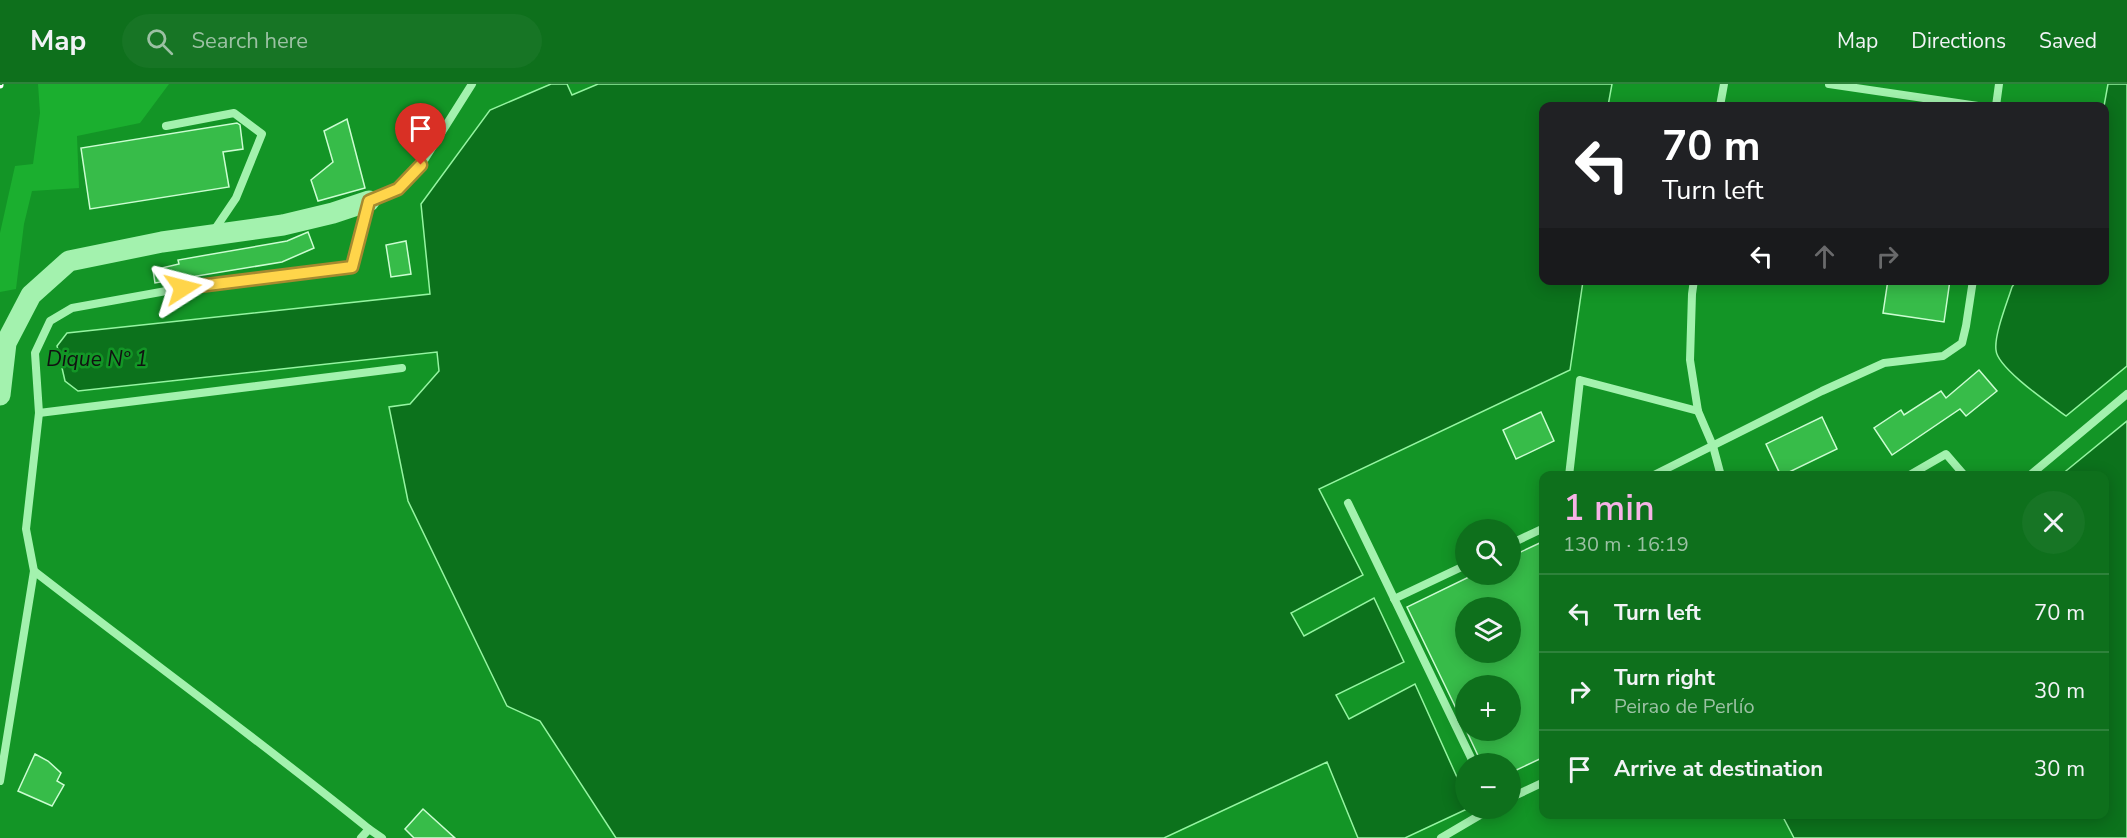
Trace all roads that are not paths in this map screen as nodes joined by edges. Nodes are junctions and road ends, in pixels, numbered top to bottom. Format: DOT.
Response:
graph roads {
  1 [pos="472,84"];
  2 [pos="1724,84"];
  3 [pos="1829,84"];
  4 [pos="1999,84"];
  5 [pos="1721,102"];
  6 [pos="1951,102"];
  7 [pos="1997,102"];
  8 [pos="166,126"];
  9 [pos="369,201"];
  10 [pos="211,235"];
  11 [pos="1694,285"];
  12 [pos="1971,285"];
  13 [pos="402,368"];
  14 [pos="2127,394"];
  15 [pos="0,396"];
  16 [pos="1698,411"];
  17 [pos="39,413"];
  18 [pos="1713,446"];
  19 [pos="1570,471"];
  20 [pos="1662,471"];
  21 [pos="1720,471"];
  22 [pos="1917,471"];
  23 [pos="1961,471"];
  24 [pos="2035,471"];
  25 [pos="1347,503"];
  26 [pos="1539,530"];
  27 [pos="1521,539"];
  28 [pos="1455,570"];
  29 [pos="34,571"];
  30 [pos="1394,599"];
  31 [pos="1468,753"];
  32 [pos="0,781"];
  33 [pos="1539,784"];
  34 [pos="1521,793"];
  35 [pos="1473,819"];
  36 [pos="369,829"];
  37 [pos="361,838"];
  38 [pos="381,838"];
  39 [pos="1441,838"];
  1 -- 9 [label="lane"];
  2 -- 5 [label="lane"];
  3 -- 6 [label="lane"];
  4 -- 7 [label="lane"];
  8 -- 10 [label="lane"];
  9 -- 10 [label="street"];
  9 -- 17 [label="lane"];
  10 -- 15 [label="street"];
  11 -- 16 [label="lane"];
  12 -- 18 [label="lane"];
  13 -- 17 [label="lane"];
  14 -- 24 [label="lane"];
  16 -- 18 [label="lane"];
  16 -- 19 [label="lane"];
  17 -- 29 [label="lane"];
  18 -- 20 [label="lane"];
  18 -- 21 [label="lane"];
  22 -- 23 [label="lane"];
  25 -- 30 [label="lane"];
  26 -- 27 [label="lane"];
  28 -- 30 [label="lane"];
  29 -- 32 [label="lane"];
  29 -- 36 [label="lane"];
  30 -- 31 [label="lane"];
  33 -- 34 [label="lane"];
  35 -- 39 [label="lane"];
  36 -- 37 [label="lane"];
  36 -- 38 [label="lane"];
}
